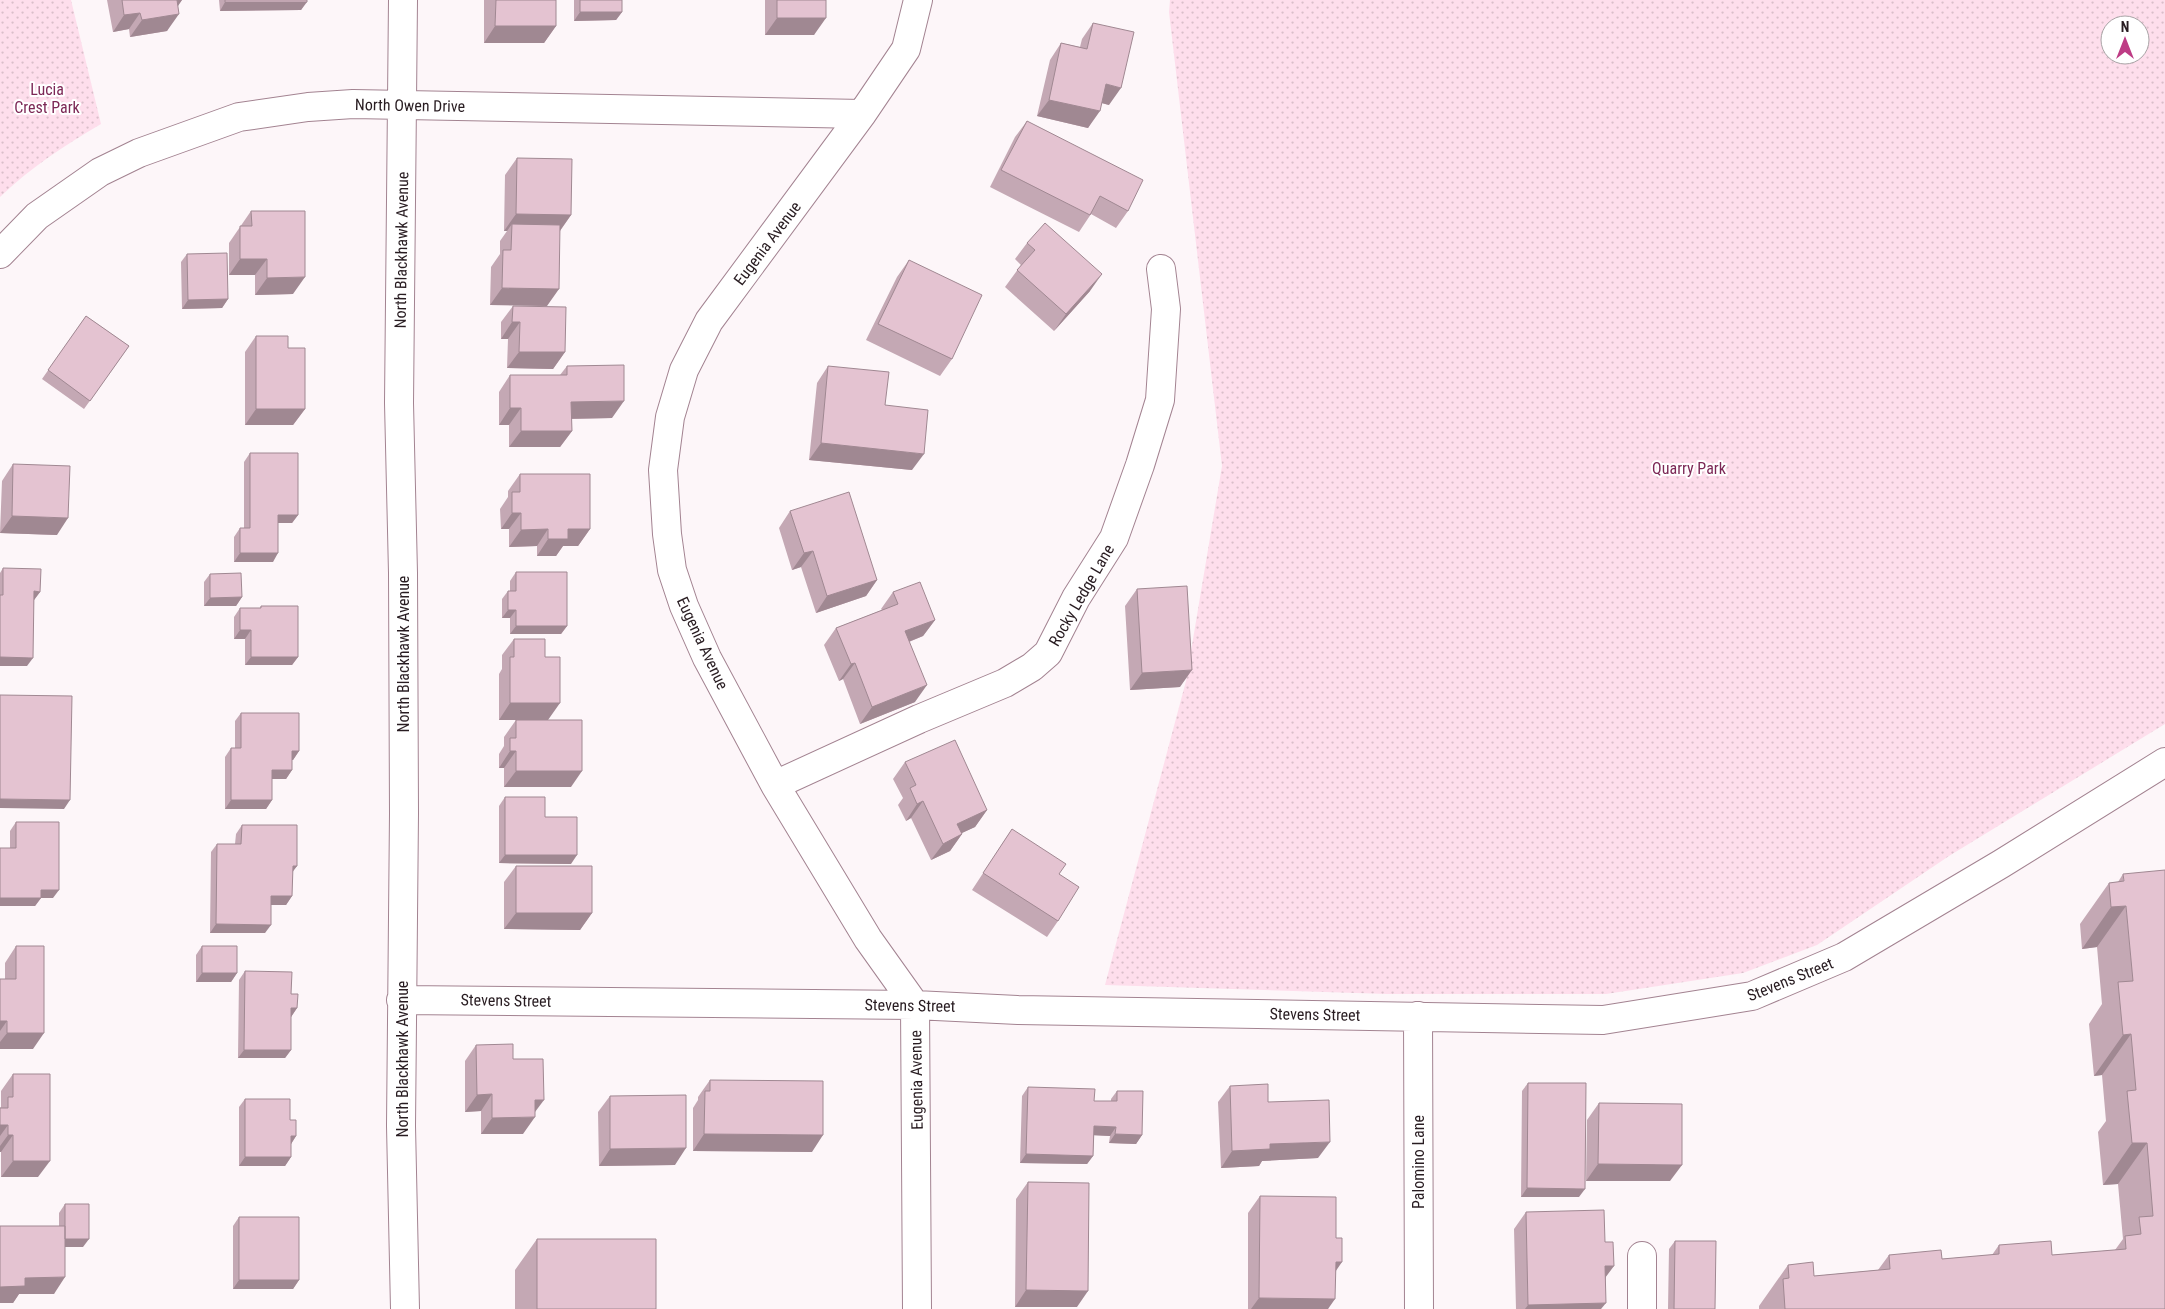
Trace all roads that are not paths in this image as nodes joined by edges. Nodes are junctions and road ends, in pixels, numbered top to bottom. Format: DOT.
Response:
graph roads {
  1 [pos="403,0"];
  2 [pos="918,0"];
  3 [pos="403,104"];
  4 [pos="862,114"];
  5 [pos="0,254"];
  6 [pos="1161,270"];
  7 [pos="2165,762"];
  8 [pos="775,786"];
  9 [pos="401,1000"];
  10 [pos="915,1005"];
  11 [pos="1418,1016"];
  12 [pos="1642,1256"];
  13 [pos="405,1309"];
  14 [pos="917,1309"];
  15 [pos="1418,1309"];
  16 [pos="1642,1309"];
  1 -- 3 [label="street, North Blackhawk Avenue"];
  2 -- 4 [label="street, Eugenia Avenue"];
  3 -- 4 [label="street, North Owen Drive"];
  3 -- 5 [label="street, North Owen Drive"];
  3 -- 9 [label="street, North Blackhawk Avenue"];
  4 -- 8 [label="street, Eugenia Avenue"];
  6 -- 8 [label="street, Rocky Ledge Lane"];
  7 -- 11 [label="street, Stevens Street"];
  8 -- 10 [label="street, Eugenia Avenue"];
  9 -- 10 [label="street, Stevens Street"];
  9 -- 13 [label="street, North Blackhawk Avenue"];
  10 -- 11 [label="street, Stevens Street"];
  10 -- 14 [label="street, Eugenia Avenue"];
  11 -- 15 [label="street, Palomino Lane"];
  12 -- 16 [label="street"];
}
